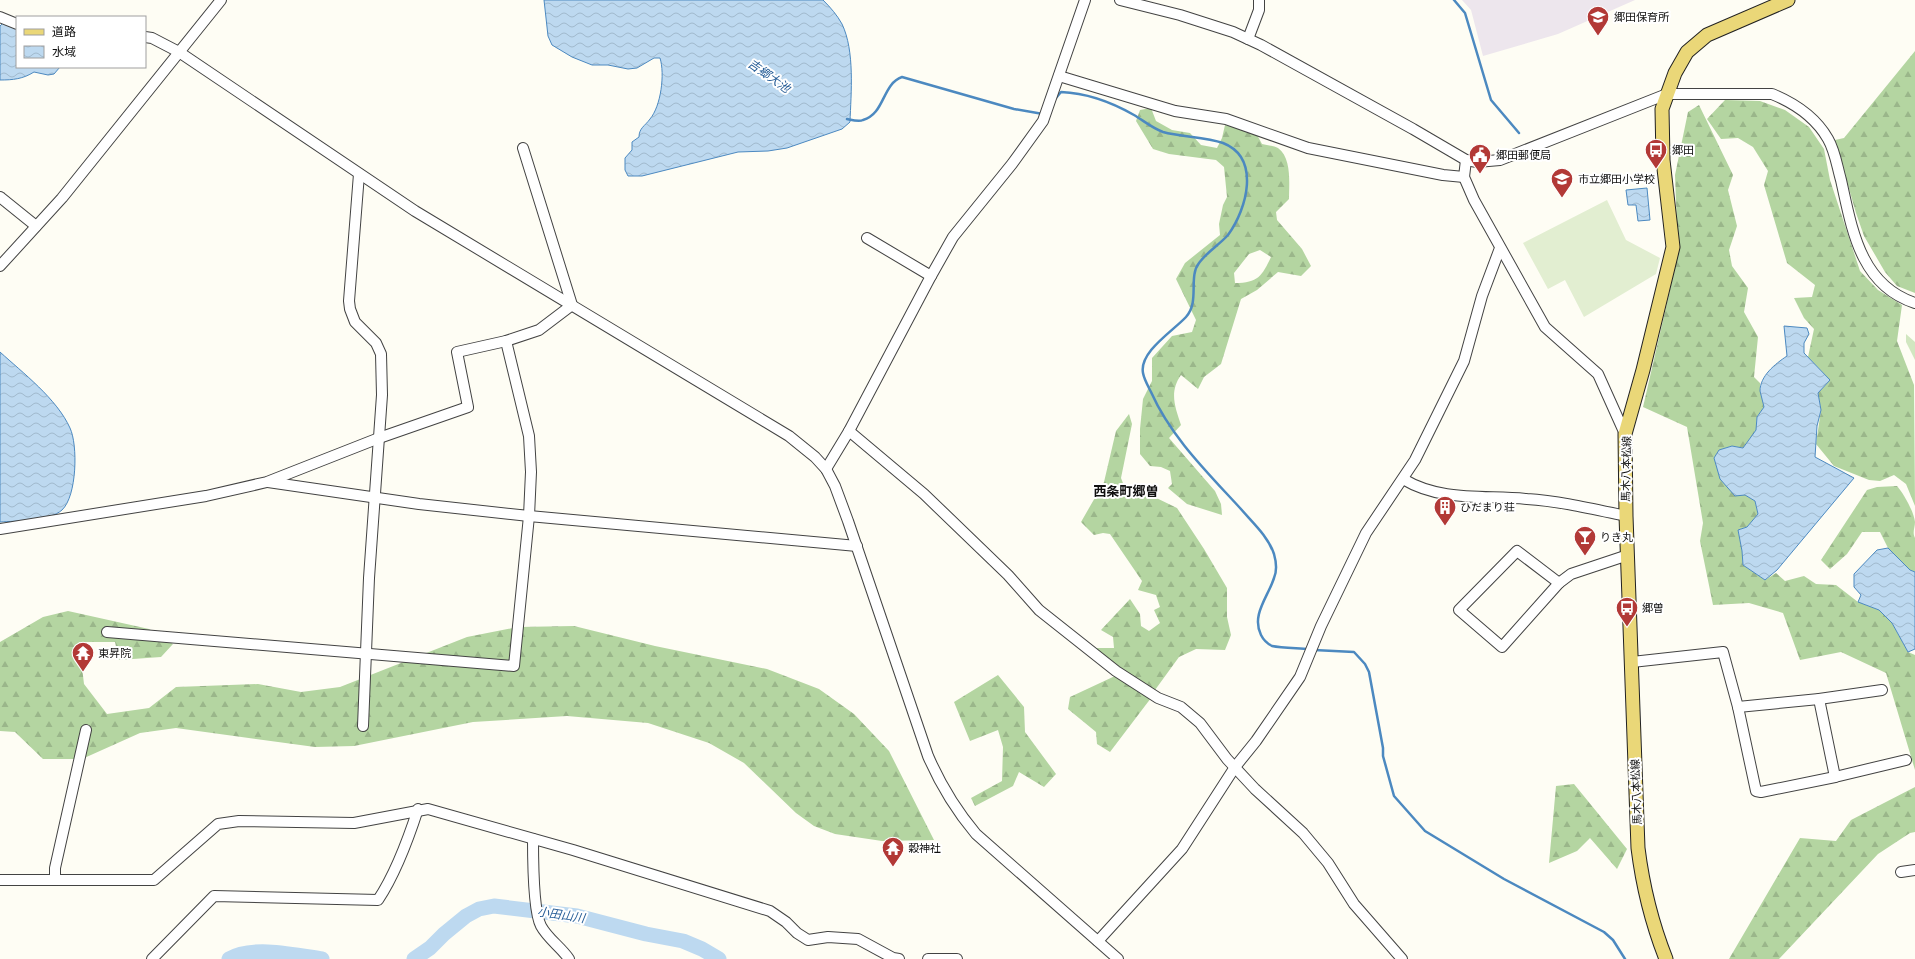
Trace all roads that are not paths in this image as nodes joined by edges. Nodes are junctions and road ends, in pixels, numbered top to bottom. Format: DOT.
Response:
graph roads {
  1 [pos="221,0"];
  2 [pos="1085,0"];
  3 [pos="1120,0"];
  4 [pos="1259,0"];
  5 [pos="1788,0"];
  6 [pos="0,17"];
  7 [pos="16,24"];
  8 [pos="146,37"];
  9 [pos="1248,39"];
  10 [pos="179,52"];
  11 [pos="1059,76"];
  12 [pos="1667,94"];
  13 [pos="524,148"];
  14 [pos="1466,160"];
  15 [pos="359,174"];
  16 [pos="1464,177"];
  17 [pos="0,197"];
  18 [pos="36,226"];
  19 [pos="867,238"];
  20 [pos="1500,248"];
  21 [pos="0,266"];
  22 [pos="931,276"];
  23 [pos="1915,303"];
  24 [pos="572,305"];
  25 [pos="506,341"];
  26 [pos="849,431"];
  27 [pos="1626,434"];
  28 [pos="379,438"];
  29 [pos="826,469"];
  30 [pos="1403,478"];
  31 [pos="267,482"];
  32 [pos="375,498"];
  33 [pos="528,516"];
  34 [pos="1626,516"];
  35 [pos="0,529"];
  36 [pos="857,546"];
  37 [pos="1628,555"];
  38 [pos="1559,583"];
  39 [pos="107,632"];
  40 [pos="365,653"];
  41 [pos="1632,662"];
  42 [pos="1882,690"];
  43 [pos="1819,699"];
  44 [pos="1738,708"];
  45 [pos="363,726"];
  46 [pos="86,730"];
  47 [pos="1906,760"];
  48 [pos="1235,767"];
  49 [pos="1835,777"];
  50 [pos="418,809"];
  51 [pos="533,839"];
  52 [pos="1915,870"];
  53 [pos="1901,872"];
  54 [pos="0,880"];
  55 [pos="55,880"];
  56 [pos="1098,941"];
  57 [pos="152,959"];
  58 [pos="569,959"];
  59 [pos="899,959"];
  60 [pos="928,959"];
  61 [pos="957,959"];
  62 [pos="1118,959"];
  63 [pos="1402,959"];
  64 [pos="1666,959"];
  1 -- 10 [label="street"];
  2 -- 11 [label="street"];
  3 -- 9 [label="street"];
  4 -- 9 [label="street"];
  5 -- 12 [label="main road, 馬木八本松線"];
  6 -- 7 [label="street"];
  8 -- 10 [label="street"];
  9 -- 14 [label="street"];
  10 -- 15 [label="street"];
  10 -- 18 [label="street"];
  11 -- 16 [label="street"];
  11 -- 22 [label="street"];
  12 -- 14 [label="street"];
  12 -- 23 [label="street"];
  12 -- 27 [label="main road, 馬木八本松線"];
  13 -- 24 [label="street"];
  14 -- 16 [label="street"];
  15 -- 24 [label="street"];
  15 -- 28 [label="street"];
  16 -- 20 [label="street"];
  17 -- 18 [label="street"];
  18 -- 21 [label="street"];
  19 -- 22 [label="street"];
  20 -- 27 [label="street"];
  20 -- 30 [label="street"];
  22 -- 26 [label="street"];
  24 -- 25 [label="street"];
  24 -- 29 [label="street"];
  25 -- 28 [label="street"];
  25 -- 33 [label="street"];
  26 -- 29 [label="street"];
  26 -- 48 [label="street"];
  27 -- 34 [label="main road, 馬木八本松線"];
  28 -- 31 [label="street"];
  28 -- 32 [label="street"];
  29 -- 36 [label="street"];
  30 -- 34 [label="street"];
  30 -- 48 [label="street"];
  31 -- 32 [label="street"];
  31 -- 35 [label="street"];
  32 -- 33 [label="street"];
  32 -- 40 [label="street"];
  33 -- 36 [label="street"];
  33 -- 40 [label="street"];
  34 -- 37 [label="main road, 馬木八本松線"];
  36 -- 56 [label="street"];
  37 -- 38 [label="street"];
  37 -- 41 [label="main road, 馬木八本松線"];
  38 -- 38 [label="street"];
  39 -- 40 [label="street"];
  40 -- 45 [label="street"];
  41 -- 44 [label="street"];
  41 -- 64 [label="main road, 馬木八本松線"];
  42 -- 43 [label="street"];
  43 -- 44 [label="street"];
  43 -- 49 [label="street"];
  44 -- 49 [label="street"];
  46 -- 55 [label="street"];
  47 -- 49 [label="street"];
  48 -- 56 [label="street"];
  48 -- 63 [label="street"];
  50 -- 51 [label="street"];
  50 -- 55 [label="street"];
  50 -- 57 [label="street"];
  51 -- 58 [label="street"];
  51 -- 59 [label="street"];
  52 -- 53 [label="street"];
  54 -- 55 [label="street"];
  56 -- 62 [label="street"];
  60 -- 61 [label="street"];
}
